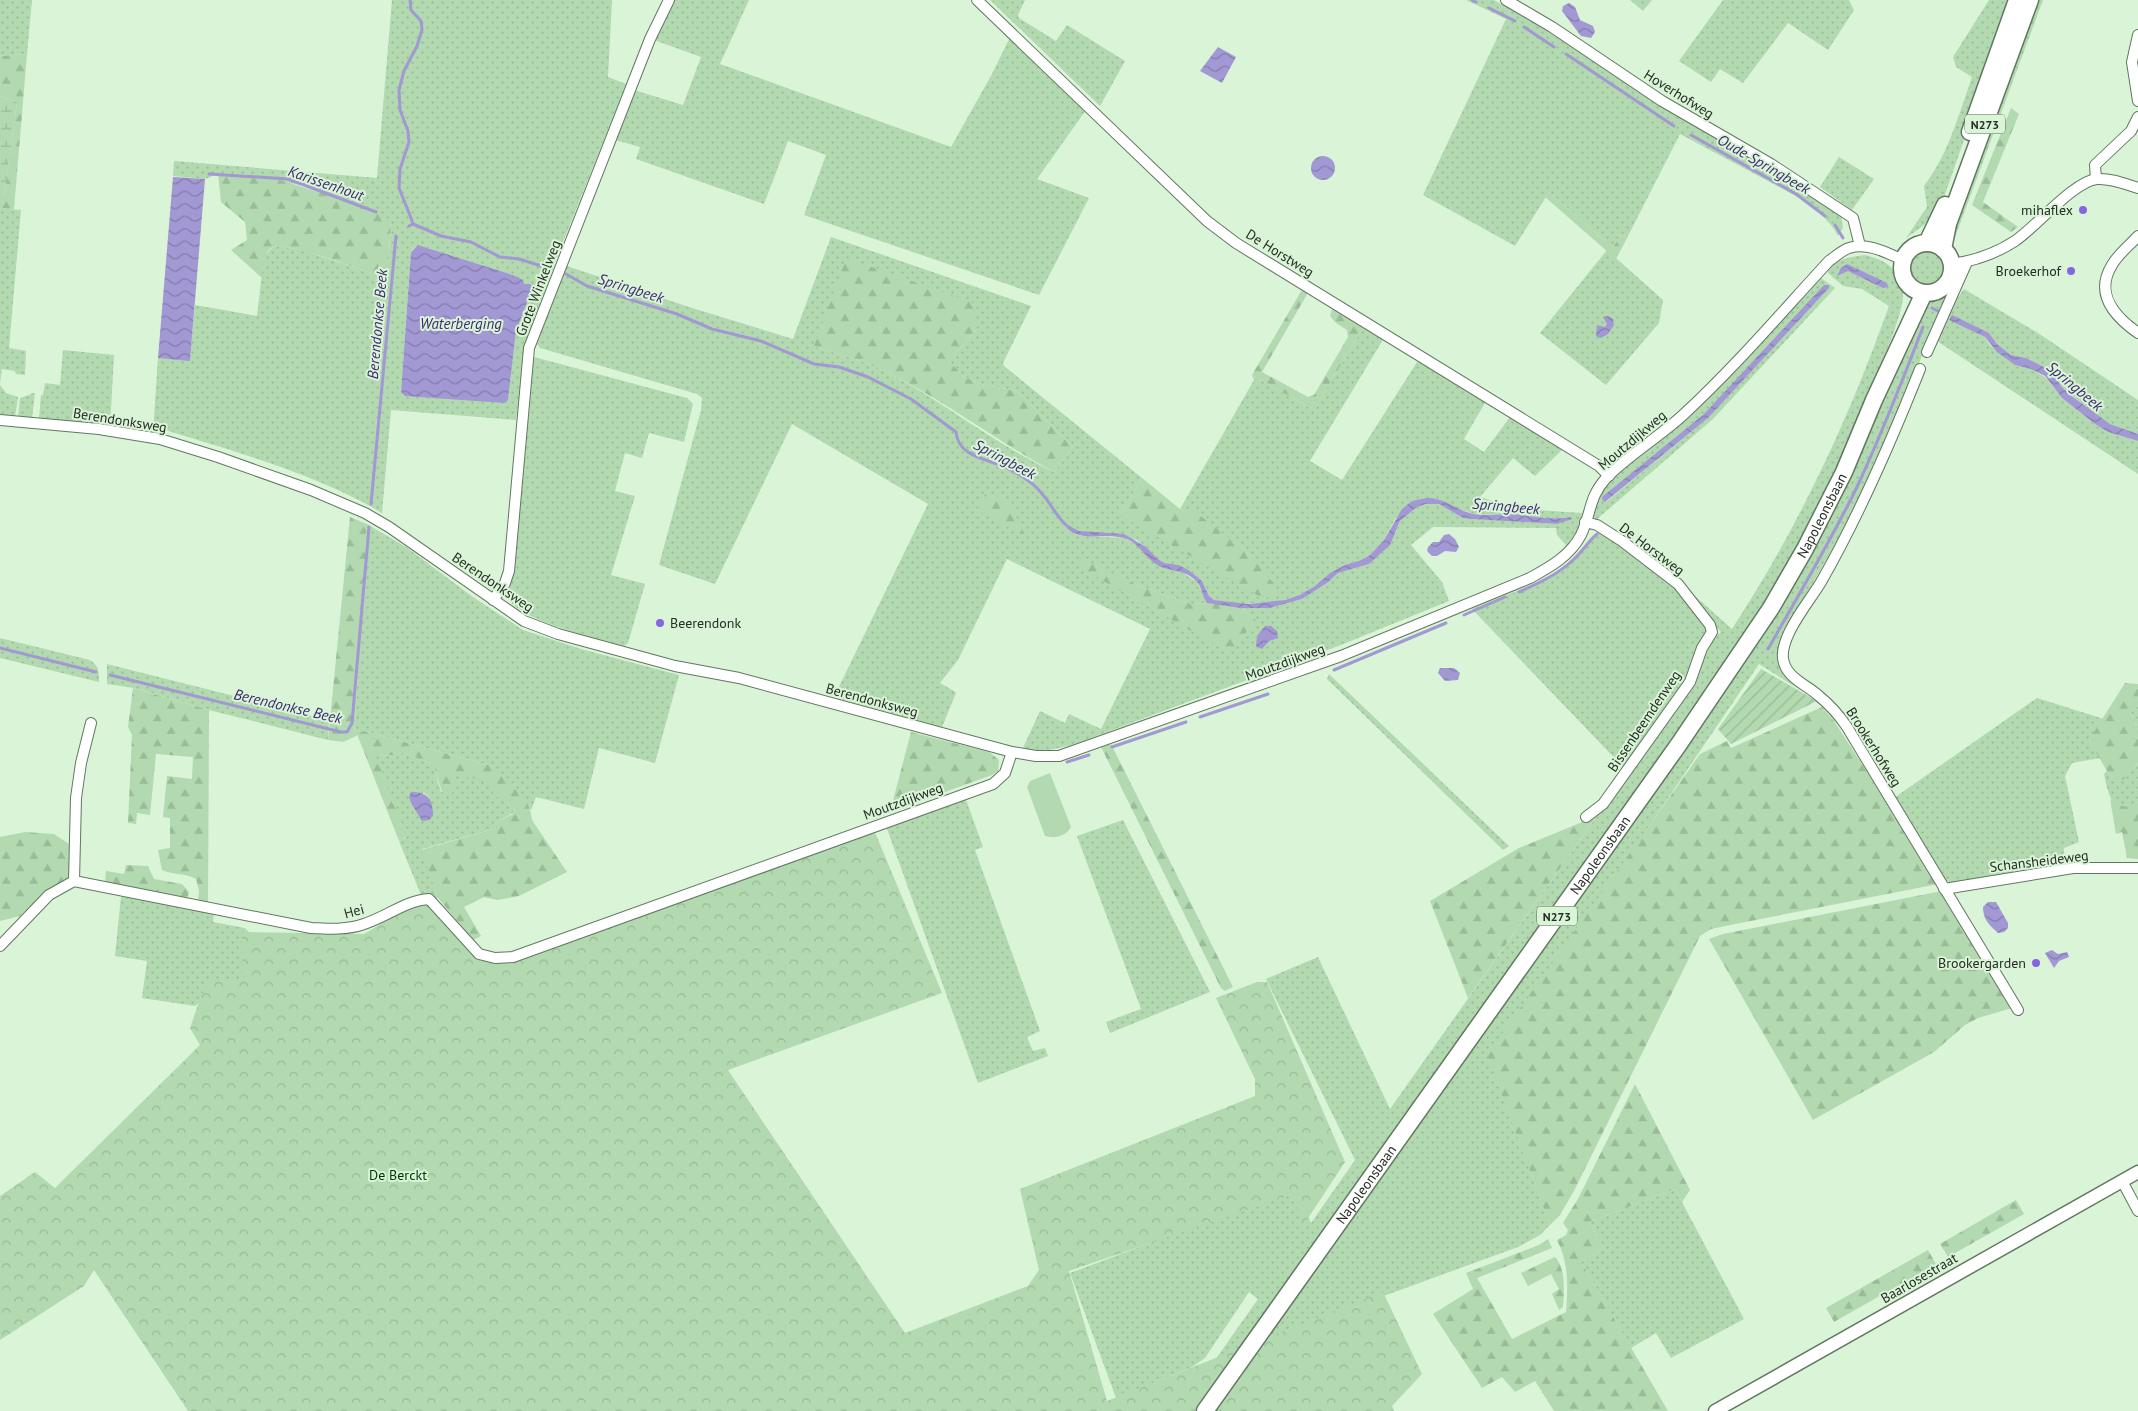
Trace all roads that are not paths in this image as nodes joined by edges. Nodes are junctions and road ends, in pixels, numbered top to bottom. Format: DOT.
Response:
graph roads {
  1 [pos="669,0"];
  2 [pos="978,0"];
  3 [pos="1506,0"];
  4 [pos="2017,0"];
  5 [pos="2030,0"];
  6 [pos="2138,35"];
  7 [pos="2138,102"];
  8 [pos="2138,116"];
  9 [pos="2096,179"];
  10 [pos="2138,188"];
  11 [pos="2138,236"];
  12 [pos="1927,243"];
  13 [pos="1860,246"];
  14 [pos="1943,249"];
  15 [pos="1903,260"];
  16 [pos="1959,263"];
  17 [pos="1918,290"];
  18 [pos="2138,333"];
  19 [pos="1927,352"];
  20 [pos="1920,369"];
  21 [pos="0,420"];
  22 [pos="1609,476"];
  23 [pos="1585,522"];
  24 [pos="493,600"];
  25 [pos="1712,632"];
  26 [pos="91,723"];
  27 [pos="1012,752"];
  28 [pos="1586,817"];
  29 [pos="2138,868"];
  30 [pos="74,881"];
  31 [pos="1944,889"];
  32 [pos="609,923"];
  33 [pos="0,946"];
  34 [pos="2018,1010"];
  35 [pos="2138,1172"];
  36 [pos="2122,1181"];
  37 [pos="2138,1211"];
  38 [pos="1205,1411"];
  39 [pos="1715,1411"];
  1 -- 24 [label="street, Grote Winkelweg"];
  2 -- 22 [label="street, De Horstweg"];
  3 -- 13 [label="street, Hoverhofweg"];
  4 -- 12 [label="main road, N273"];
  5 -- 14 [label="main road, N273"];
  6 -- 7 [label="street"];
  8 -- 9 [label="street"];
  9 -- 10 [label="street"];
  9 -- 16 [label="street"];
  11 -- 18 [label="street"];
  12 -- 14 [label="main road"];
  12 -- 15 [label="main road"];
  13 -- 15 [label="street"];
  13 -- 22 [label="street, Moutzdijkweg"];
  14 -- 16 [label="main road"];
  15 -- 17 [label="main road"];
  16 -- 17 [label="main road"];
  16 -- 19 [label="street"];
  17 -- 38 [label="main road, Napoleonsbaan / N273"];
  20 -- 31 [label="street, Brookerhofweg"];
  21 -- 24 [label="street, Berendonksweg"];
  22 -- 23 [label="street, Moutzdijkweg"];
  23 -- 25 [label="street, De Horstweg"];
  23 -- 27 [label="street, Moutzdijkweg"];
  24 -- 27 [label="street, Berendonksweg"];
  25 -- 28 [label="street, Bissenbeemdenweg"];
  26 -- 30 [label="street"];
  27 -- 32 [label="street, Moutzdijkweg"];
  29 -- 31 [label="street, Schansheideweg"];
  30 -- 32 [label="street, Hei"];
  30 -- 33 [label="street"];
  31 -- 34 [label="street, Brookerhofweg"];
  35 -- 36 [label="street, Baarlosestraat"];
  36 -- 37 [label="street"];
  36 -- 39 [label="street, Baarlosestraat"];
}
